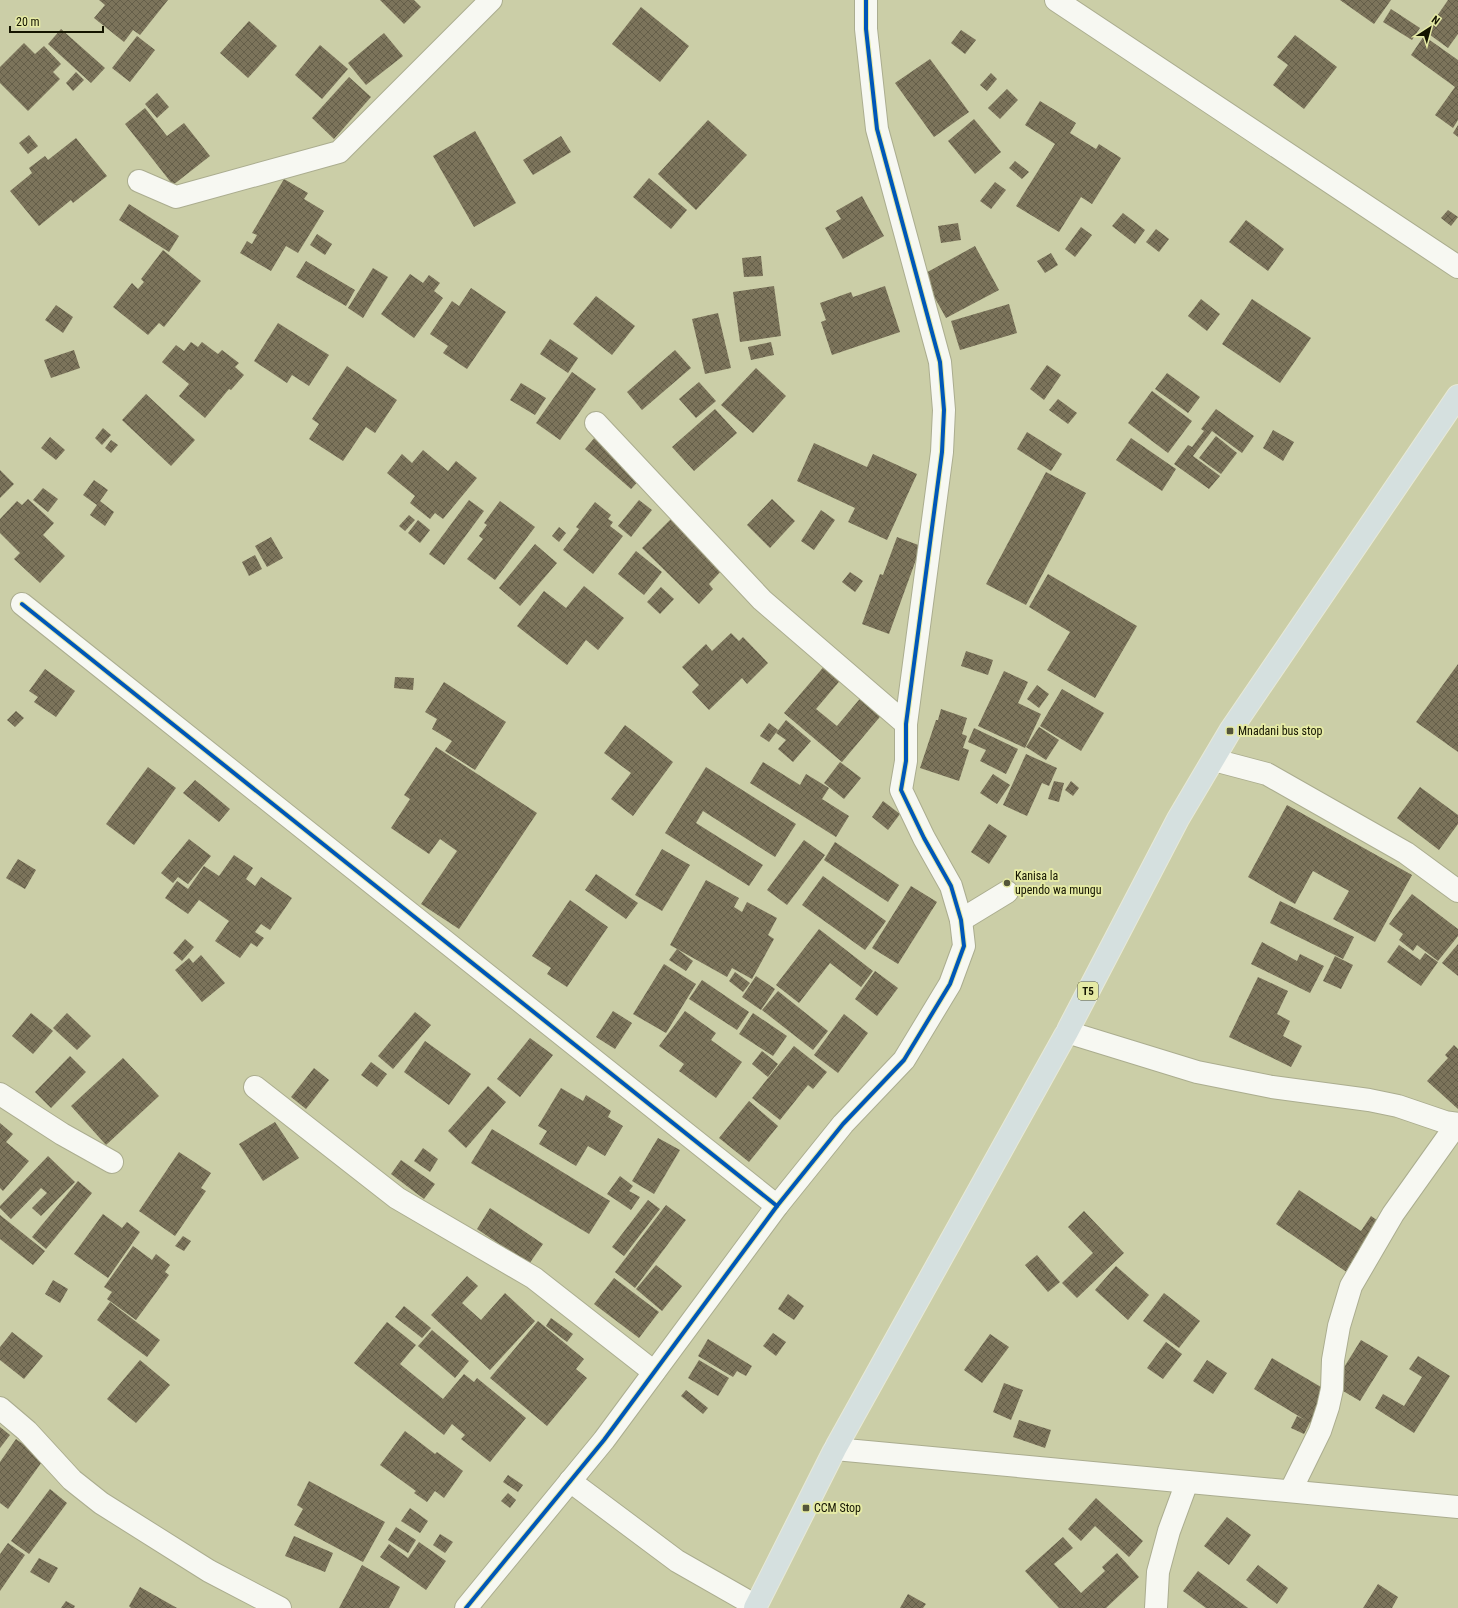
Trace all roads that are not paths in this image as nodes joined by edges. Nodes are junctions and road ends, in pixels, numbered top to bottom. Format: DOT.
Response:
graph roads {
  1 [pos="491,0"];
  2 [pos="866,0"];
  3 [pos="1056,0"];
  4 [pos="139,181"];
  5 [pos="1458,267"];
  6 [pos="1458,396"];
  7 [pos="596,423"];
  8 [pos="22,604"];
  9 [pos="906,724"];
  10 [pos="1214,760"];
  11 [pos="1458,891"];
  12 [pos="1007,892"];
  13 [pos="961,920"];
  14 [pos="1067,1032"];
  15 [pos="255,1087"];
  16 [pos="0,1094"];
  17 [pos="1458,1124"];
  18 [pos="112,1162"];
  19 [pos="777,1206"];
  20 [pos="654,1372"];
  21 [pos="0,1408"];
  22 [pos="834,1449"];
  23 [pos="570,1481"];
  24 [pos="1187,1482"];
  25 [pos="1291,1490"];
  26 [pos="1458,1507"];
  27 [pos="755,1607"];
  28 [pos="280,1608"];
  29 [pos="466,1608"];
  30 [pos="1156,1608"];
  1 -- 4 [label="street"];
  2 -- 9 [label="street"];
  3 -- 5 [label="street"];
  6 -- 10 [label="highway, T5"];
  7 -- 9 [label="street"];
  8 -- 19 [label="street"];
  9 -- 13 [label="street"];
  10 -- 11 [label="street"];
  10 -- 14 [label="highway, T5"];
  12 -- 13 [label="street"];
  13 -- 19 [label="street"];
  14 -- 17 [label="street"];
  14 -- 22 [label="highway, T5"];
  15 -- 20 [label="street"];
  16 -- 18 [label="street"];
  17 -- 25 [label="street"];
  19 -- 20 [label="street"];
  20 -- 23 [label="street"];
  21 -- 28 [label="street"];
  22 -- 24 [label="street"];
  22 -- 27 [label="highway, T5"];
  23 -- 27 [label="street"];
  23 -- 29 [label="street"];
  24 -- 25 [label="street"];
  24 -- 30 [label="street"];
  25 -- 26 [label="street"];
}
